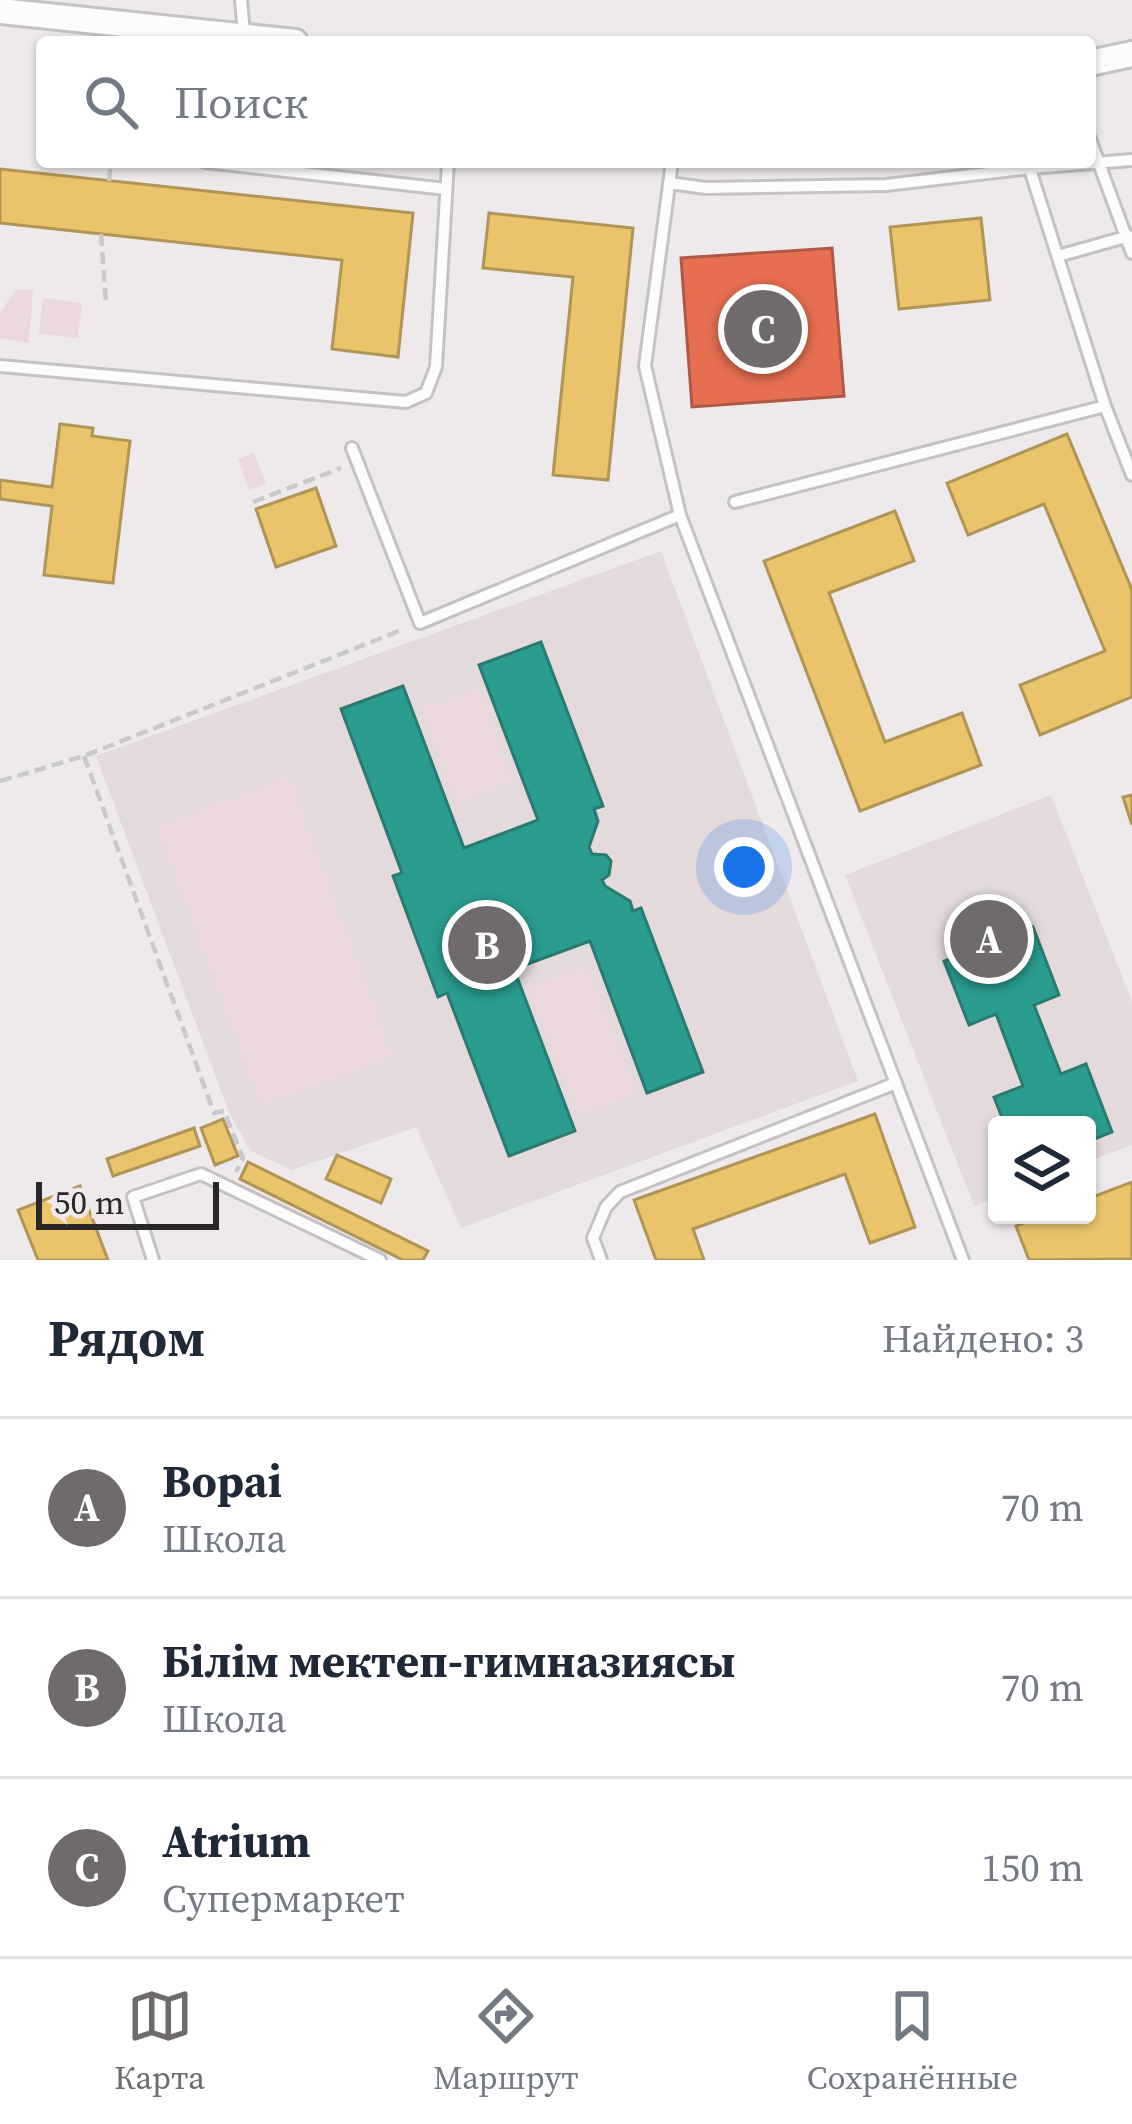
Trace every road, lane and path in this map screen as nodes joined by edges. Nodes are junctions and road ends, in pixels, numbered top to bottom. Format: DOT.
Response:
graph roads {
  1 [pos="241,0"];
  2 [pos="0,11"];
  3 [pos="235,36"];
  4 [pos="244,36"];
  5 [pos="1132,54"];
  6 [pos="1096,62"];
  7 [pos="1096,156"];
  8 [pos="1132,160"];
  9 [pos="1096,164"];
  10 [pos="1099,164"];
  11 [pos="110,168"];
  12 [pos="259,168"];
  13 [pos="448,168"];
  14 [pos="672,168"];
  15 [pos="1008,168"];
  16 [pos="1030,168"];
  17 [pos="109,182"];
  18 [pos="670,183"];
  19 [pos="446,189"];
  20 [pos="101,234"];
  21 [pos="1129,236"];
  22 [pos="1132,253"];
  23 [pos="1058,256"];
  24 [pos="106,302"];
  25 [pos="762,324"];
  26 [pos="764,350"];
  27 [pos="0,366"];
  28 [pos="1105,406"];
  29 [pos="352,448"];
  30 [pos="357,462"];
  31 [pos="1132,475"];
  32 [pos="253,502"];
  33 [pos="735,502"];
  34 [pos="680,515"];
  35 [pos="420,623"];
  36 [pos="84,756"];
  37 [pos="0,781"];
  38 [pos="896,1083"];
  39 [pos="229,1187"];
  40 [pos="153,1260"];
  41 [pos="380,1260"];
  42 [pos="601,1260"];
  43 [pos="963,1260"];
  1 -- 4 [label="lane"];
  2 -- 3 [label="street"];
  5 -- 6 [label="street"];
  7 -- 10 [label="lane"];
  8 -- 10 [label="lane"];
  9 -- 10 [label="lane"];
  10 -- 21 [label="lane"];
  11 -- 17 [label="path"];
  12 -- 19 [label="lane"];
  13 -- 19 [label="lane"];
  14 -- 18 [label="lane"];
  15 -- 18 [label="lane"];
  16 -- 23 [label="lane"];
  18 -- 34 [label="lane"];
  19 -- 27 [label="lane"];
  20 -- 24 [label="path"];
  21 -- 22 [label="lane"];
  21 -- 23 [label="lane"];
  23 -- 28 [label="lane"];
  25 -- 26 [label="path"];
  28 -- 31 [label="lane"];
  28 -- 33 [label="lane"];
  29 -- 30 [label="lane"];
  30 -- 32 [label="path"];
  30 -- 35 [label="lane"];
  34 -- 35 [label="lane"];
  34 -- 38 [label="lane"];
  35 -- 36 [label="path"];
  36 -- 37 [label="path"];
  36 -- 39 [label="path"];
  38 -- 42 [label="lane"];
  38 -- 43 [label="lane"];
  39 -- 40 [label="lane"];
  39 -- 41 [label="lane"];
}
